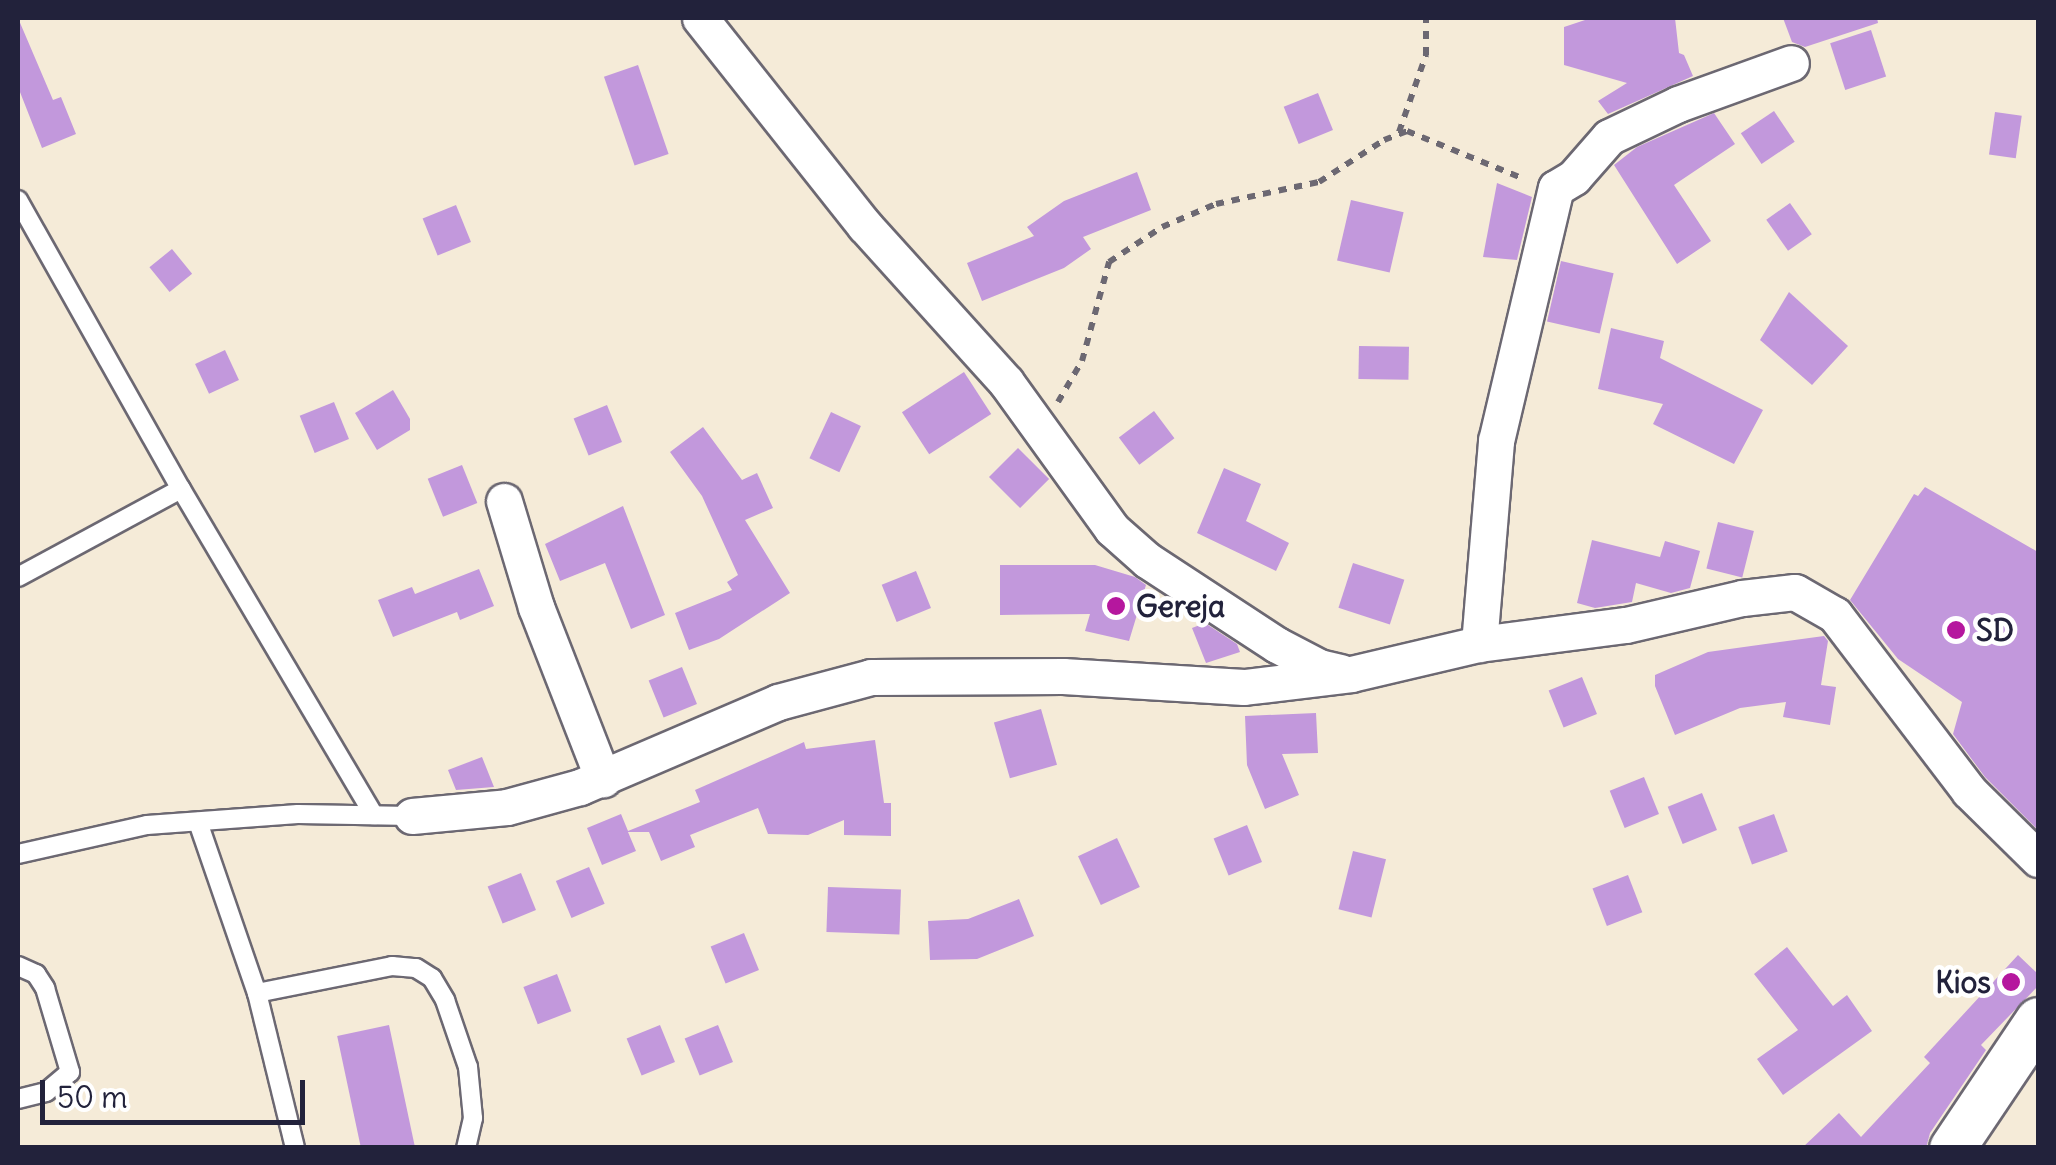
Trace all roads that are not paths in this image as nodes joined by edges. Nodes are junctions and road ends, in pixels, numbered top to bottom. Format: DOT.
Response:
graph roads {
  1 [pos="700,18"];
  2 [pos="1791,63"];
  3 [pos="18,200"];
  4 [pos="181,490"];
  5 [pos="504,501"];
  6 [pos="18,577"];
  7 [pos="1479,644"];
  8 [pos="1351,674"];
  9 [pos="603,779"];
  10 [pos="374,815"];
  11 [pos="412,816"];
  12 [pos="198,822"];
  13 [pos="18,854"];
  14 [pos="2038,859"];
  15 [pos="18,966"];
  16 [pos="256,993"];
  17 [pos="2038,1020"];
  18 [pos="18,1099"];
  19 [pos="295,1148"];
  20 [pos="466,1148"];
  21 [pos="1952,1148"];
  1 -- 8 [label="street"];
  2 -- 7 [label="street"];
  3 -- 4 [label="lane"];
  4 -- 6 [label="lane"];
  4 -- 10 [label="lane"];
  5 -- 9 [label="street"];
  7 -- 8 [label="street"];
  7 -- 14 [label="street"];
  8 -- 9 [label="street"];
  9 -- 11 [label="street"];
  10 -- 11 [label="lane"];
  10 -- 12 [label="lane"];
  12 -- 13 [label="lane"];
  12 -- 16 [label="lane"];
  15 -- 18 [label="lane"];
  16 -- 19 [label="lane"];
  16 -- 20 [label="lane"];
  17 -- 21 [label="street"];
}
